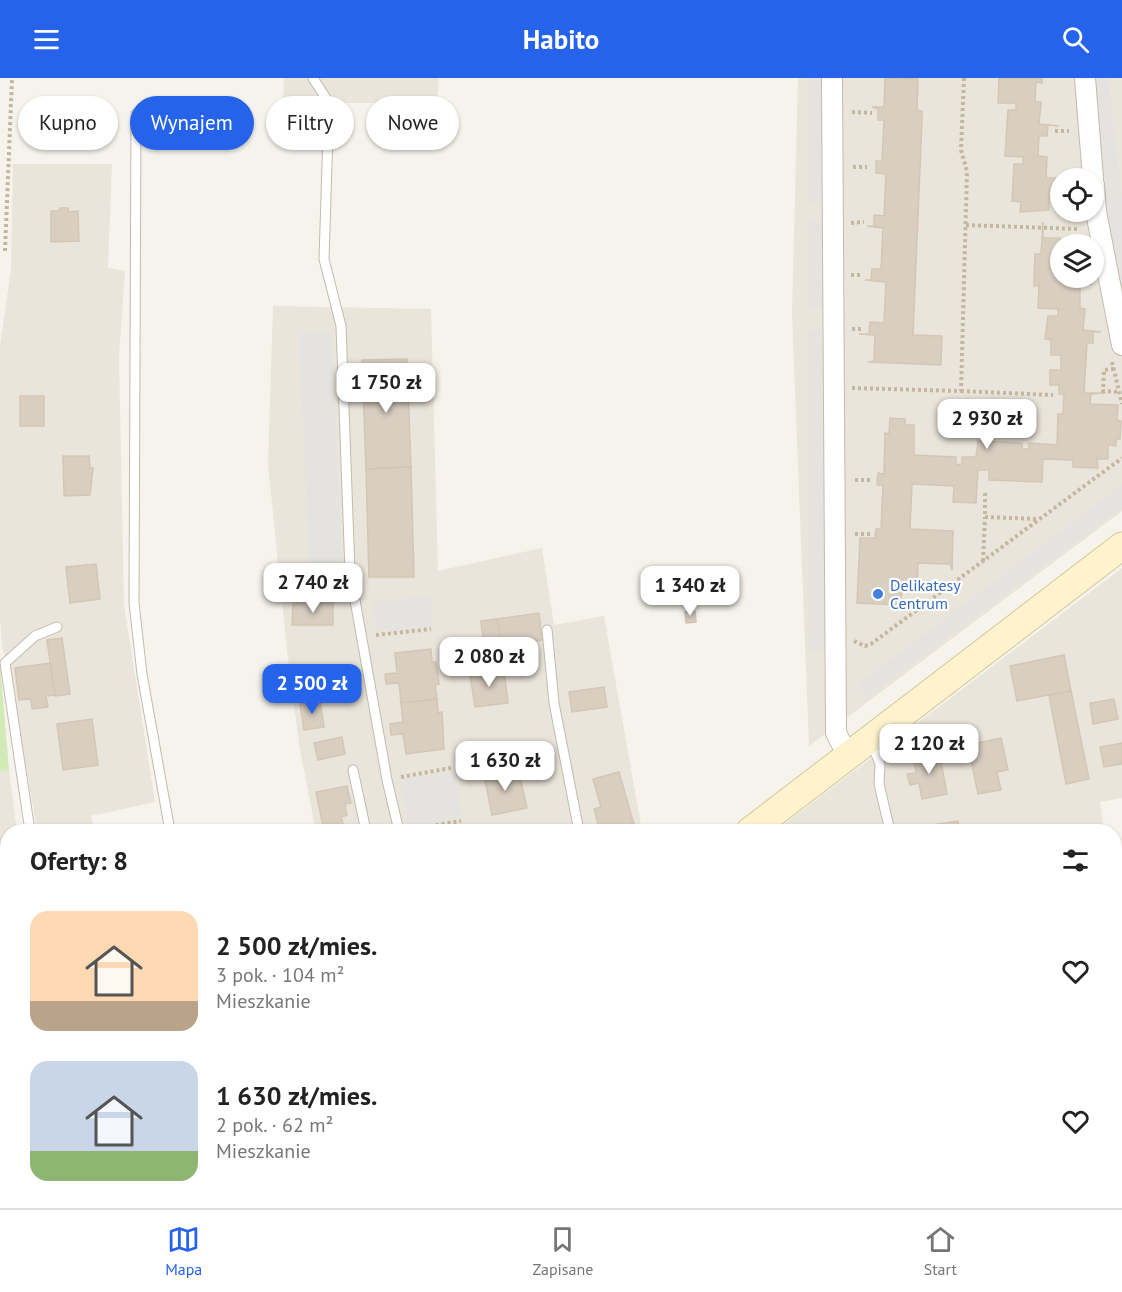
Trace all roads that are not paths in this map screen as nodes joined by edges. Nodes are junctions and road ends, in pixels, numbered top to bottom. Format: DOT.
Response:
graph roads {
  1 [pos="313,78"];
  2 [pos="832,78"];
  3 [pos="1085,78"];
  4 [pos="136,150"];
  5 [pos="1092,168"];
  6 [pos="1098,222"];
  7 [pos="1122,345"];
  8 [pos="1122,546"];
  9 [pos="57,627"];
  10 [pos="547,630"];
  11 [pos="870,738"];
  12 [pos="848,756"];
  13 [pos="353,770"];
  14 [pos="29,824"];
  15 [pos="169,824"];
  16 [pos="365,824"];
  17 [pos="401,824"];
  18 [pos="578,824"];
  19 [pos="759,824"];
  20 [pos="888,824"];
  1 -- 17 [label="lane"];
  2 -- 12 [label="street"];
  3 -- 5 [label="street"];
  4 -- 15 [label="lane"];
  6 -- 7 [label="street"];
  8 -- 11 [label="street"];
  9 -- 14 [label="lane"];
  10 -- 18 [label="lane"];
  11 -- 12 [label="street"];
  11 -- 20 [label="lane"];
  12 -- 19 [label="street"];
  13 -- 16 [label="lane"];
}
